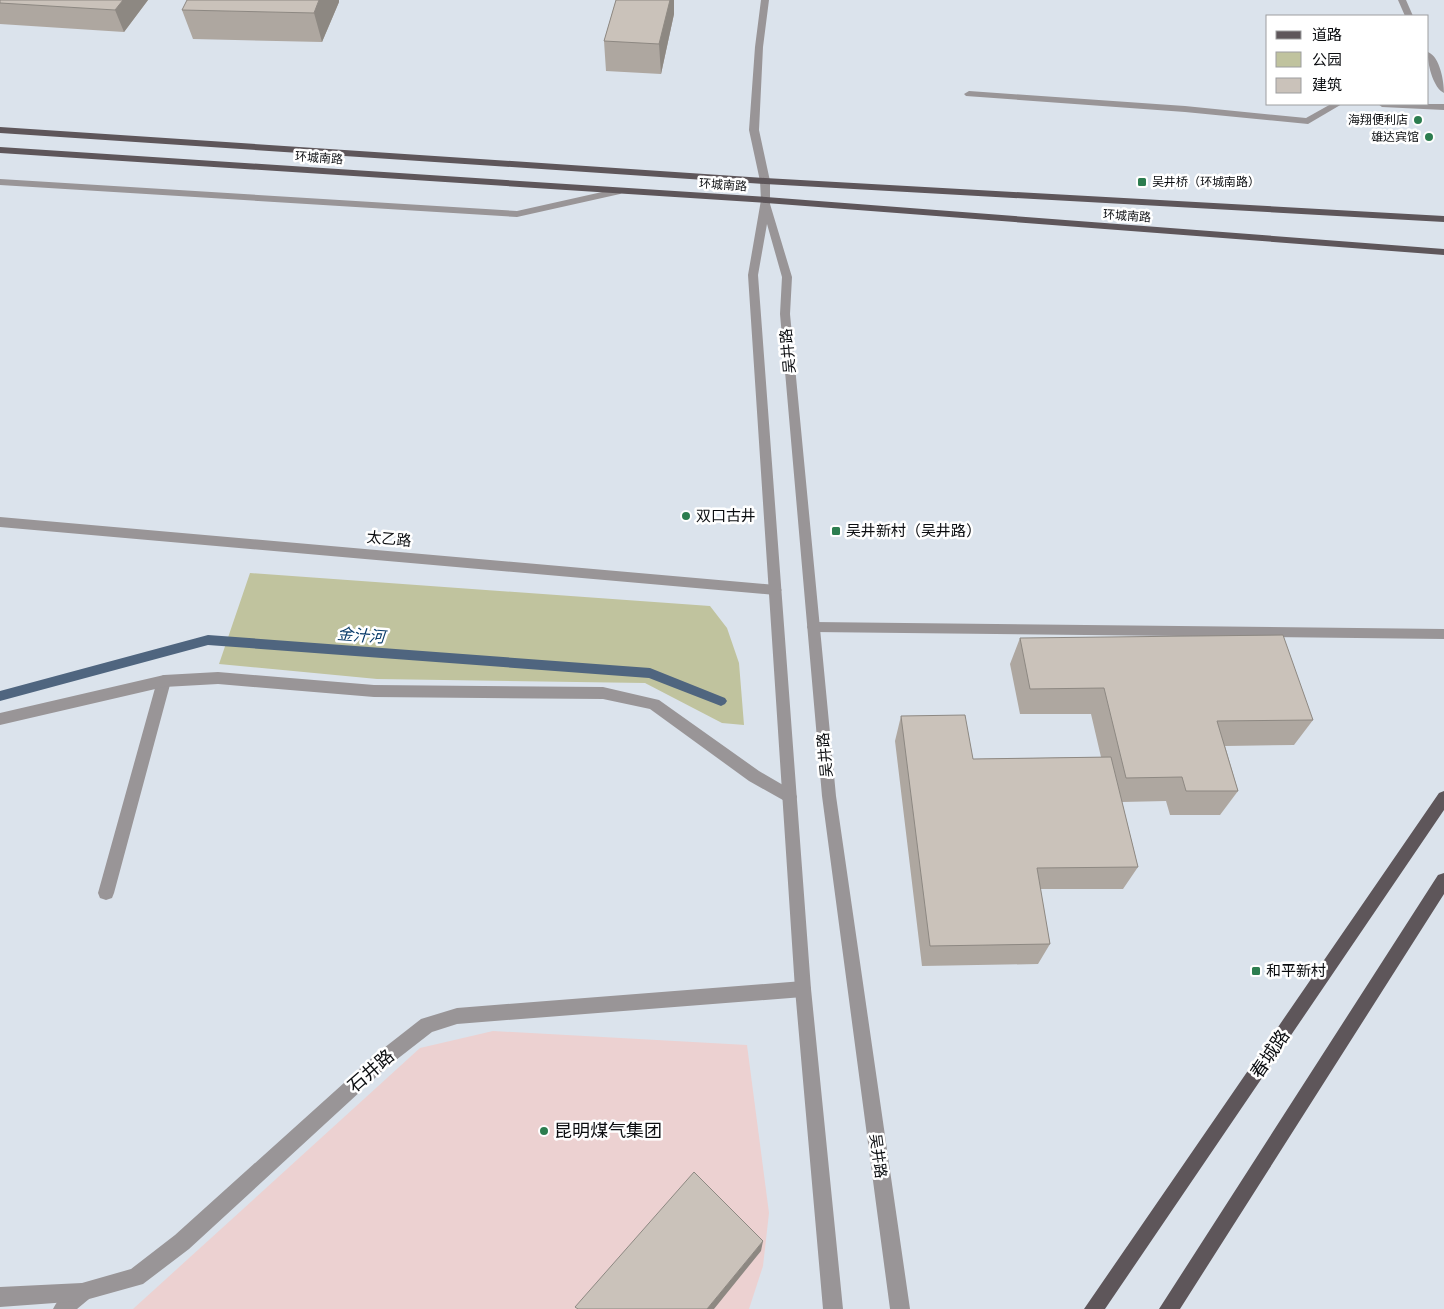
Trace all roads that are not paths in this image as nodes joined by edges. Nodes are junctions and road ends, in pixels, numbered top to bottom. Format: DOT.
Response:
graph roads {
  1 [pos="765,0"];
  2 [pos="1402,0"];
  3 [pos="1409,15"];
  4 [pos="1429,57"];
  5 [pos="1444,90"];
  6 [pos="969,94"];
  7 [pos="1335,105"];
  8 [pos="1403,105"];
  9 [pos="1444,107"];
  10 [pos="0,130"];
  11 [pos="0,150"];
  12 [pos="765,180"];
  13 [pos="0,182"];
  14 [pos="620,191"];
  15 [pos="766,200"];
  16 [pos="1444,219"];
  17 [pos="1444,252"];
  18 [pos="0,522"];
  19 [pos="775,590"];
  20 [pos="814,628"];
  21 [pos="1444,634"];
  22 [pos="164,681"];
  23 [pos="0,719"];
  24 [pos="790,797"];
  25 [pos="1444,798"];
  26 [pos="1441,891"];
  27 [pos="106,894"];
  28 [pos="803,989"];
  29 [pos="82,1292"];
  30 [pos="0,1297"];
  31 [pos="63,1309"];
  32 [pos="833,1309"];
  33 [pos="900,1309"];
  34 [pos="1094,1309"];
  35 [pos="1169,1309"];
  1 -- 12 [label="street, 吴井路"];
  2 -- 3 [label="street"];
  4 -- 5 [label="street"];
  6 -- 7 [label="street"];
  8 -- 9 [label="street"];
  10 -- 12 [label="main road, 环城南路"];
  11 -- 14 [label="main road, 环城南路"];
  12 -- 15 [label="street, 吴井路"];
  12 -- 16 [label="main road, 环城南路"];
  13 -- 14 [label="street"];
  14 -- 15 [label="main road, 环城南路"];
  15 -- 17 [label="main road, 环城南路"];
  15 -- 19 [label="street, 吴井路"];
  15 -- 20 [label="street, 吴井路"];
  18 -- 19 [label="street, 太乙路"];
  19 -- 24 [label="street, 吴井路"];
  20 -- 21 [label="street"];
  20 -- 33 [label="street, 吴井路"];
  22 -- 23 [label="street"];
  22 -- 24 [label="street"];
  22 -- 27 [label="street"];
  24 -- 28 [label="street, 吴井路"];
  25 -- 34 [label="main road, 春城路"];
  26 -- 35 [label="main road"];
  28 -- 29 [label="street, 石井路"];
  28 -- 32 [label="street, 吴井路"];
  29 -- 30 [label="street, 石井路"];
  29 -- 31 [label="street"];
}
